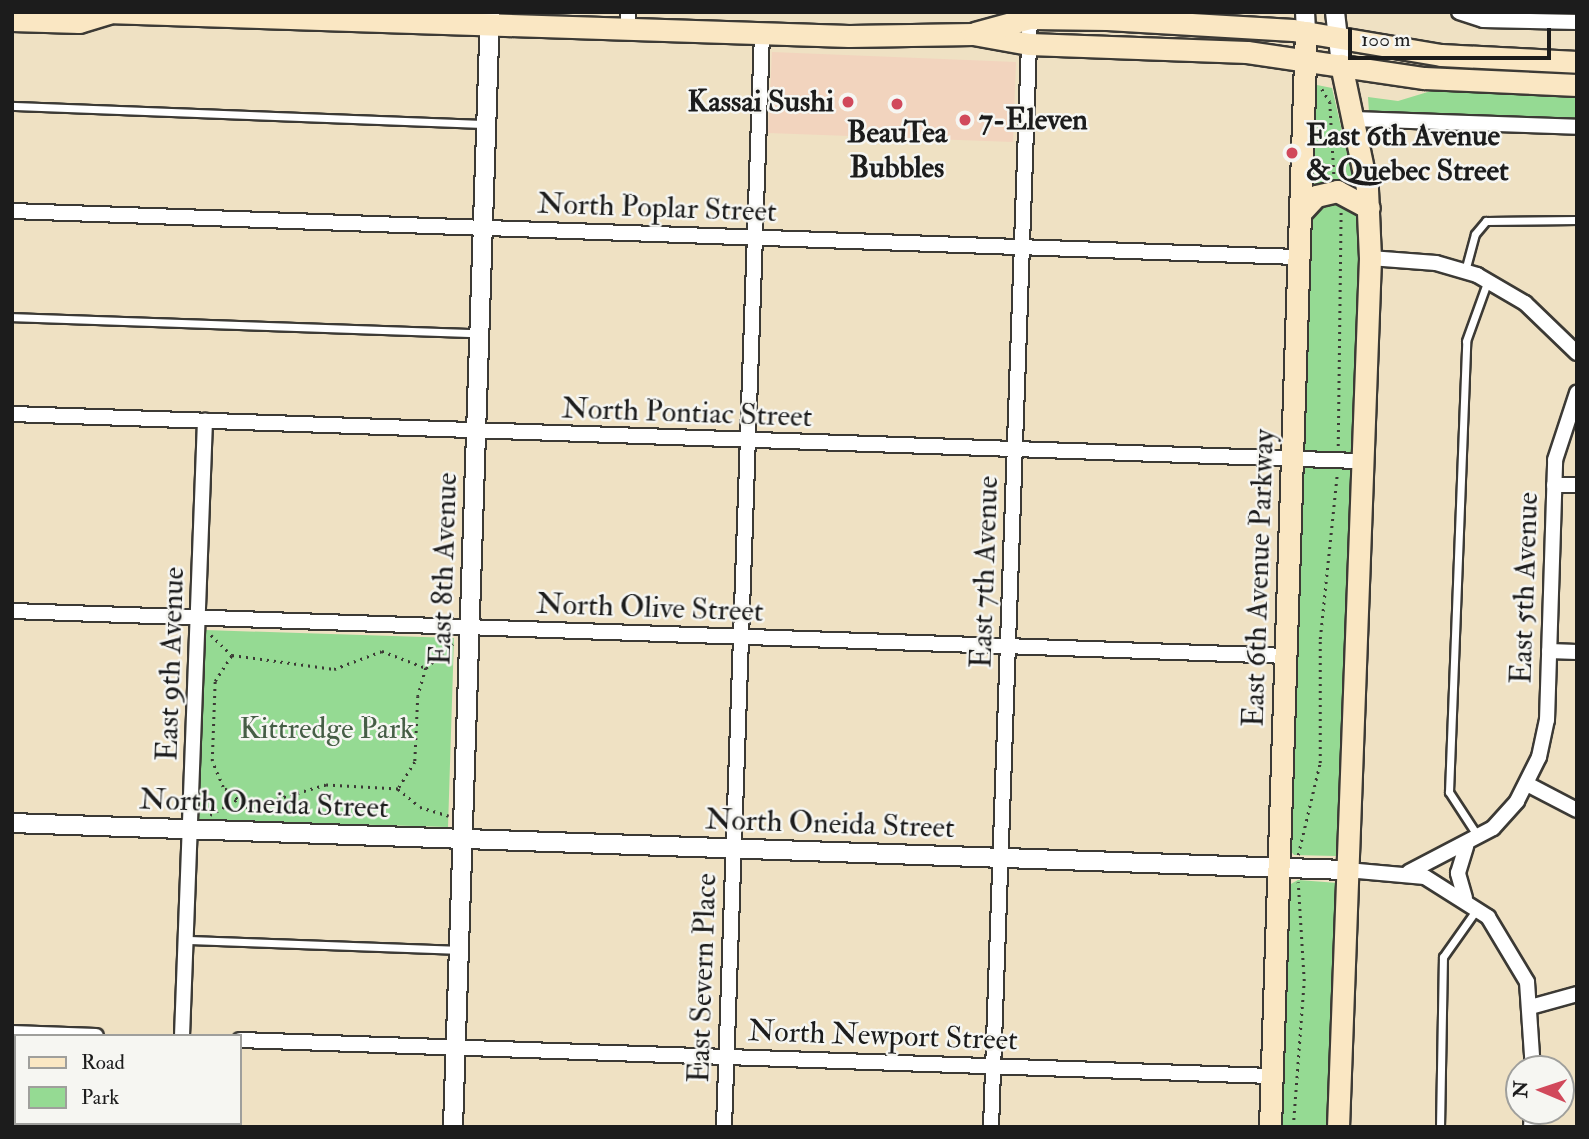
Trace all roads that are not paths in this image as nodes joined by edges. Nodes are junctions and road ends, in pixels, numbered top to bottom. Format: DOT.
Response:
graph roads {
  1 [pos="1335,12"];
  2 [pos="1459,12"];
  3 [pos="107,13"];
  4 [pos="169,14"];
  5 [pos="245,15"];
  6 [pos="1073,15"];
  7 [pos="322,16"];
  8 [pos="399,17"];
  9 [pos="489,18"];
  10 [pos="1030,18"];
  11 [pos="12,20"];
  12 [pos="628,20"];
  13 [pos="1305,22"];
  14 [pos="1577,22"];
  15 [pos="762,33"];
  16 [pos="973,34"];
  17 [pos="1337,38"];
  18 [pos="1029,44"];
  19 [pos="1306,59"];
  20 [pos="1577,62"];
  21 [pos="1341,65"];
  22 [pos="1577,85"];
  23 [pos="12,106"];
  24 [pos="1353,119"];
  25 [pos="486,124"];
  26 [pos="1577,127"];
  27 [pos="1369,208"];
  28 [pos="12,211"];
  29 [pos="1301,212"];
  30 [pos="1577,220"];
  31 [pos="483,228"];
  32 [pos="755,237"];
  33 [pos="1022,246"];
  34 [pos="1299,257"];
  35 [pos="1370,258"];
  36 [pos="1465,271"];
  37 [pos="1488,281"];
  38 [pos="12,317"];
  39 [pos="480,333"];
  40 [pos="1577,353"];
  41 [pos="1577,393"];
  42 [pos="12,415"];
  43 [pos="205,420"];
  44 [pos="476,432"];
  45 [pos="748,441"];
  46 [pos="1015,450"];
  47 [pos="1292,459"];
  48 [pos="1360,461"];
  49 [pos="1554,485"];
  50 [pos="1577,485"];
  51 [pos="12,611"];
  52 [pos="201,620"];
  53 [pos="470,635"];
  54 [pos="741,637"];
  55 [pos="1008,648"];
  56 [pos="1549,651"];
  57 [pos="1577,652"];
  58 [pos="1286,656"];
  59 [pos="1527,785"];
  60 [pos="1577,810"];
  61 [pos="12,823"];
  62 [pos="196,830"];
  63 [pos="462,839"];
  64 [pos="1473,842"];
  65 [pos="734,848"];
  66 [pos="1001,858"];
  67 [pos="1288,868"];
  68 [pos="1348,870"];
  69 [pos="1409,872"];
  70 [pos="1465,898"];
  71 [pos="1478,909"];
  72 [pos="186,940"];
  73 [pos="458,950"];
  74 [pos="1577,994"];
  75 [pos="1534,1006"];
  76 [pos="12,1033"];
  77 [pos="40,1034"];
  78 [pos="182,1034"];
  79 [pos="242,1041"];
  80 [pos="455,1047"];
  81 [pos="1534,1055"];
  82 [pos="727,1056"];
  83 [pos="993,1068"];
  84 [pos="1272,1076"];
  85 [pos="453,1127"];
  86 [pos="724,1127"];
  87 [pos="991,1127"];
  88 [pos="1270,1127"];
  89 [pos="1338,1127"];
  90 [pos="1440,1127"];
  1 -- 17 [label="street"];
  2 -- 14 [label="street"];
  3 -- 4 [label="main road"];
  3 -- 11 [label="main road"];
  4 -- 5 [label="main road"];
  5 -- 7 [label="main road"];
  6 -- 10 [label="main road"];
  6 -- 13 [label="main road"];
  7 -- 8 [label="main road"];
  8 -- 9 [label="main road"];
  9 -- 12 [label="main road"];
  9 -- 25 [label="street, East 8th Avenue"];
  10 -- 16 [label="main road"];
  10 -- 18 [label="street, East 7th Avenue"];
  12 -- 15 [label="main road"];
  13 -- 17 [label="main road"];
  13 -- 19 [label="main road, East 6th Avenue Parkway"];
  15 -- 16 [label="main road"];
  15 -- 32 [label="street, East Severn Place"];
  16 -- 18 [label="main road"];
  17 -- 20 [label="main road"];
  17 -- 21 [label="street"];
  18 -- 19 [label="main road"];
  18 -- 33 [label="street, East 7th Avenue"];
  19 -- 21 [label="main road"];
  19 -- 29 [label="main road, East 6th Avenue Parkway"];
  21 -- 22 [label="main road"];
  21 -- 24 [label="main road"];
  23 -- 25 [label="lane"];
  24 -- 26 [label="street"];
  24 -- 27 [label="main road"];
  25 -- 31 [label="street, East 8th Avenue"];
  27 -- 29 [label="main road"];
  27 -- 35 [label="main road"];
  28 -- 31 [label="street, North Poplar Street"];
  29 -- 34 [label="main road, East 6th Avenue Parkway"];
  30 -- 36 [label="lane"];
  31 -- 32 [label="street, North Poplar Street"];
  31 -- 39 [label="street, East 8th Avenue"];
  32 -- 33 [label="street, North Poplar Street"];
  32 -- 45 [label="street, East Severn Place"];
  33 -- 34 [label="street, North Poplar Street"];
  33 -- 46 [label="street, East 7th Avenue"];
  34 -- 47 [label="main road, East 6th Avenue Parkway"];
  35 -- 36 [label="street"];
  35 -- 48 [label="main road"];
  36 -- 37 [label="street"];
  37 -- 40 [label="street"];
  37 -- 64 [label="lane"];
  38 -- 39 [label="lane"];
  39 -- 44 [label="street, East 8th Avenue"];
  41 -- 49 [label="street, East 5th Avenue"];
  42 -- 43 [label="street, North Pontiac Street"];
  43 -- 44 [label="street, North Pontiac Street"];
  43 -- 52 [label="street, East 9th Avenue"];
  44 -- 45 [label="street, North Pontiac Street"];
  44 -- 53 [label="street, East 8th Avenue"];
  45 -- 46 [label="street, North Pontiac Street"];
  45 -- 54 [label="street, East Severn Place"];
  46 -- 47 [label="street, North Pontiac Street"];
  46 -- 55 [label="street, East 7th Avenue"];
  47 -- 48 [label="street, North Pontiac Street"];
  47 -- 58 [label="main road, East 6th Avenue Parkway"];
  48 -- 68 [label="main road"];
  49 -- 50 [label="street"];
  49 -- 56 [label="street, East 5th Avenue"];
  51 -- 52 [label="street, North Olive Street"];
  52 -- 53 [label="street, North Olive Street"];
  52 -- 62 [label="street, East 9th Avenue"];
  53 -- 54 [label="street, North Olive Street"];
  53 -- 63 [label="street, East 8th Avenue"];
  54 -- 55 [label="street, North Olive Street"];
  54 -- 65 [label="street, East Severn Place"];
  55 -- 58 [label="street, North Olive Street"];
  55 -- 66 [label="street, East 7th Avenue"];
  56 -- 57 [label="street"];
  56 -- 59 [label="street, East 5th Avenue"];
  58 -- 67 [label="main road, East 6th Avenue Parkway"];
  59 -- 60 [label="street"];
  59 -- 64 [label="street, East 5th Avenue"];
  61 -- 62 [label="street, North Oneida Street"];
  62 -- 63 [label="street, North Oneida Street"];
  62 -- 72 [label="street, East 9th Avenue"];
  63 -- 65 [label="street, North Oneida Street"];
  63 -- 73 [label="street, East 8th Avenue"];
  64 -- 69 [label="street, East 5th Avenue"];
  64 -- 70 [label="street"];
  65 -- 66 [label="street, North Oneida Street"];
  65 -- 82 [label="street, East Severn Place"];
  66 -- 67 [label="street, North Oneida Street"];
  66 -- 83 [label="street, East 7th Avenue"];
  67 -- 68 [label="street, North Oneida Street"];
  67 -- 84 [label="main road, East 6th Avenue Parkway"];
  68 -- 69 [label="street, North Oneida Street"];
  68 -- 89 [label="main road"];
  69 -- 70 [label="street, North Oneida Street"];
  70 -- 71 [label="street, North Oneida Street"];
  71 -- 75 [label="street, North Oneida Street"];
  71 -- 90 [label="lane"];
  72 -- 73 [label="lane"];
  72 -- 78 [label="street, East 9th Avenue"];
  73 -- 80 [label="street, East 8th Avenue"];
  74 -- 75 [label="street"];
  75 -- 81 [label="street"];
  76 -- 77 [label="street"];
  79 -- 80 [label="street, North Newport Street"];
  80 -- 82 [label="street, North Newport Street"];
  80 -- 85 [label="street, East 8th Avenue"];
  82 -- 83 [label="street, North Newport Street"];
  82 -- 86 [label="street, East Severn Place"];
  83 -- 84 [label="street, North Newport Street"];
  83 -- 87 [label="street, East 7th Avenue"];
  84 -- 88 [label="main road, East 6th Avenue Parkway"];
}
